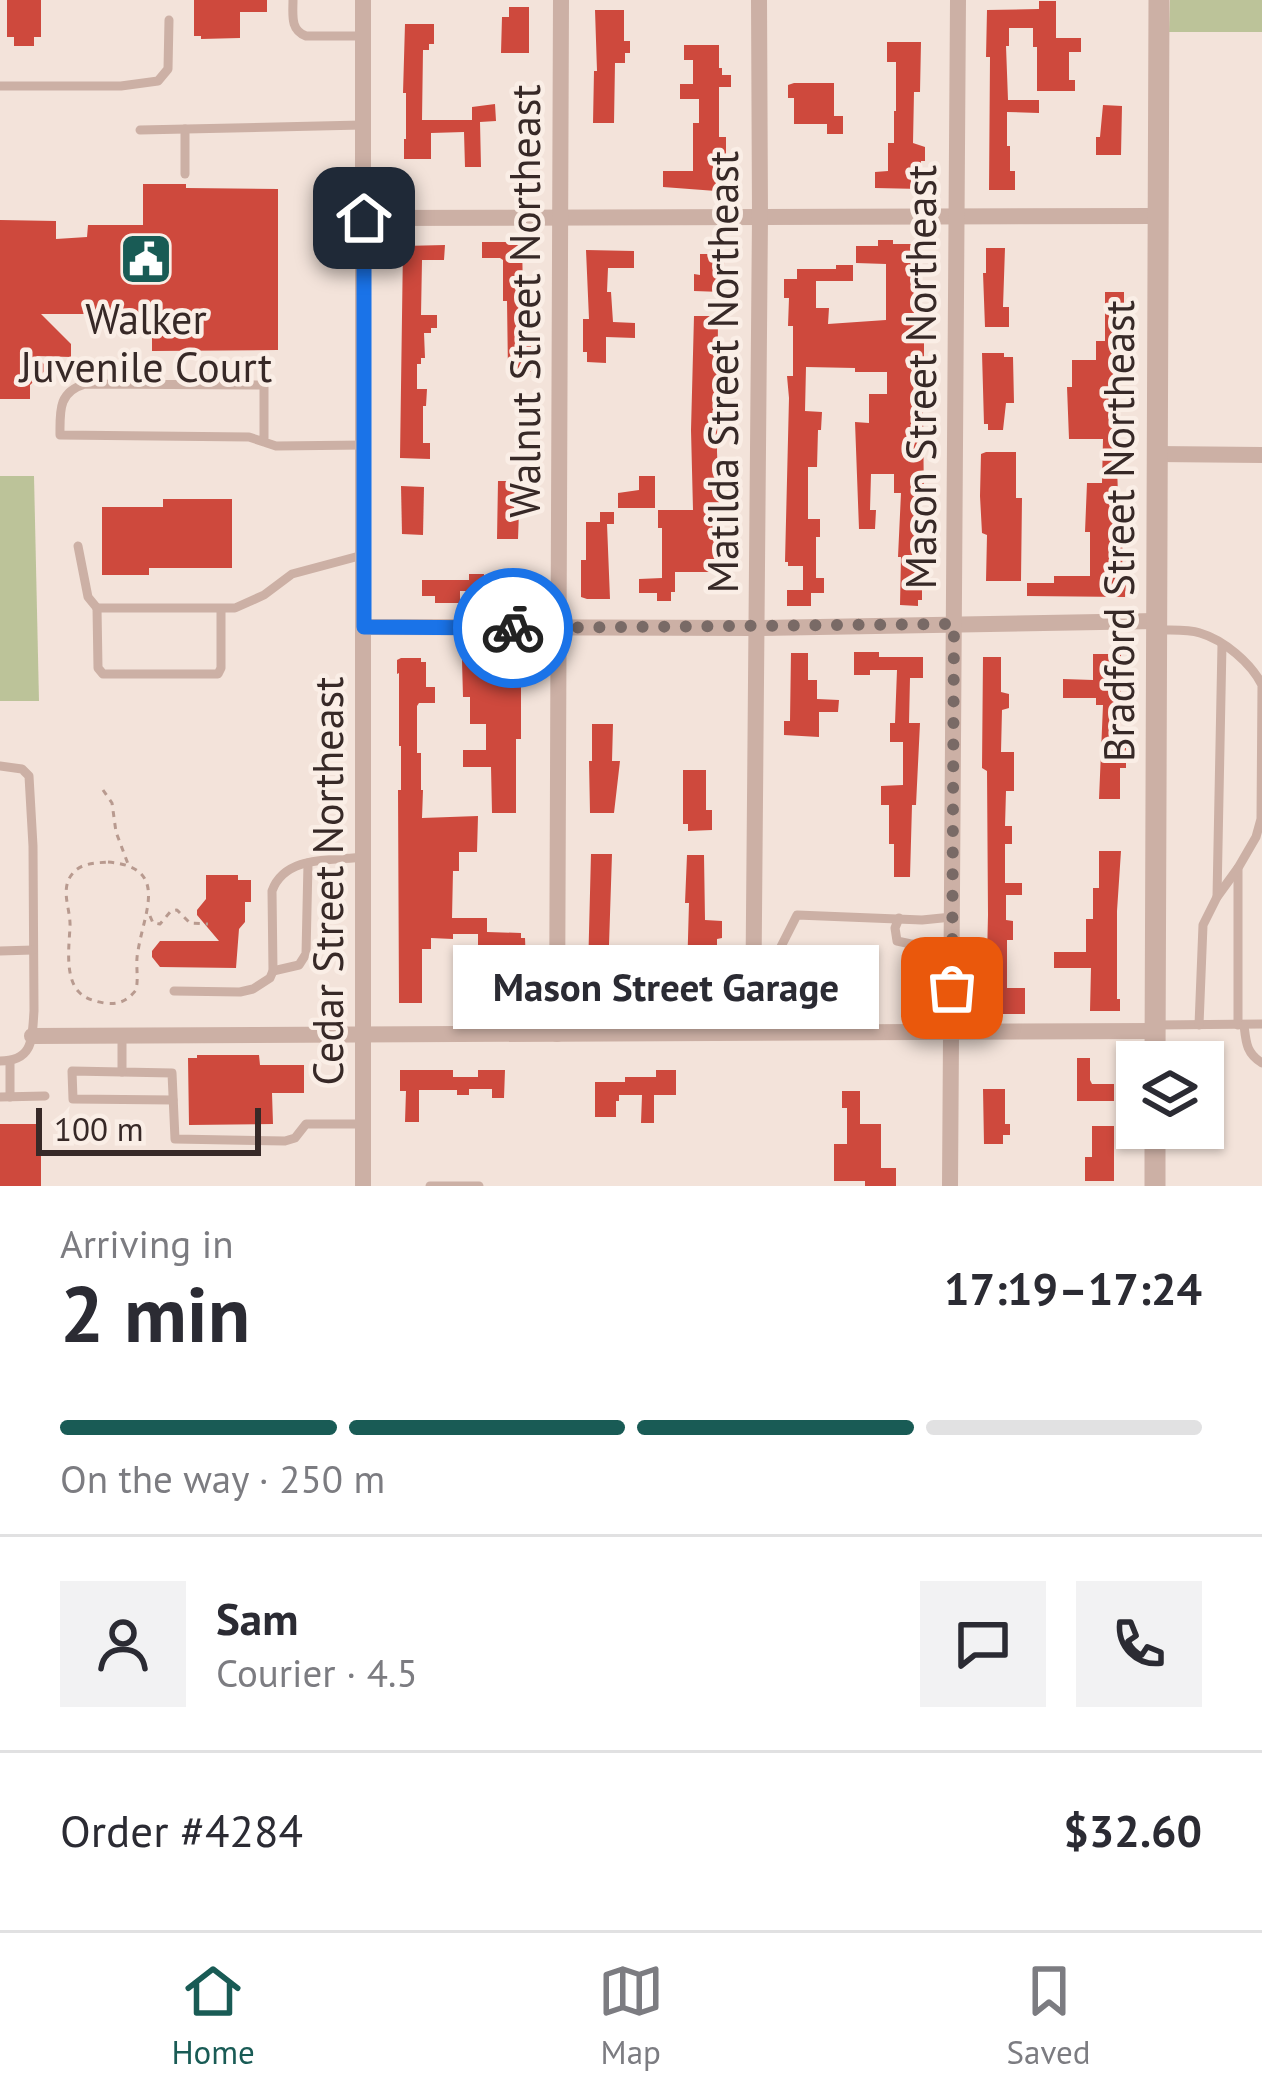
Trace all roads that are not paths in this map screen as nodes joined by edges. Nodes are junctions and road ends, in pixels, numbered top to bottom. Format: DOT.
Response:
graph roads {
  1 [pos="293,0"];
  2 [pos="363,0"];
  3 [pos="561,0"];
  4 [pos="759,0"];
  5 [pos="958,0"];
  6 [pos="1159,0"];
  7 [pos="169,20"];
  8 [pos="363,36"];
  9 [pos="0,86"];
  10 [pos="363,124"];
  11 [pos="184,129"];
  12 [pos="140,130"];
  13 [pos="185,174"];
  14 [pos="760,216"];
  15 [pos="1158,216"];
  16 [pos="560,217"];
  17 [pos="957,217"];
  18 [pos="364,218"];
  19 [pos="264,442"];
  20 [pos="364,445"];
  21 [pos="1157,454"];
  22 [pos="1262,455"];
  23 [pos="78,546"];
  24 [pos="364,555"];
  25 [pos="97,608"];
  26 [pos="221,608"];
  27 [pos="954,624"];
  28 [pos="1156,625"];
  29 [pos="364,627"];
  30 [pos="558,628"];
  31 [pos="756,628"];
  32 [pos="1222,644"];
  33 [pos="0,766"];
  34 [pos="364,857"];
  35 [pos="308,863"];
  36 [pos="1238,868"];
  37 [pos="1217,897"];
  38 [pos="952,917"];
  39 [pos="899,918"];
  40 [pos="952,944"];
  41 [pos="33,950"];
  42 [pos="0,951"];
  43 [pos="273,971"];
  44 [pos="174,991"];
  45 [pos="753,1000"];
  46 [pos="1262,1024"];
  47 [pos="1199,1025"];
  48 [pos="1241,1025"];
  49 [pos="1155,1028"];
  50 [pos="753,1032"];
  51 [pos="363,1034"];
  52 [pos="557,1034"];
  53 [pos="951,1034"];
  54 [pos="32,1036"];
  55 [pos="122,1036"];
  56 [pos="1155,1041"];
  57 [pos="5,1061"];
  58 [pos="1262,1063"];
  59 [pos="122,1072"];
  60 [pos="45,1096"];
  61 [pos="5,1097"];
  62 [pos="173,1100"];
  63 [pos="363,1124"];
  64 [pos="1155,1149"];
  65 [pos="363,1186"];
  66 [pos="430,1186"];
  67 [pos="479,1186"];
  68 [pos="950,1186"];
  69 [pos="1155,1186"];
  1 -- 8 [label="lane"];
  2 -- 8 [label="street, Cedar Street Northeast"];
  3 -- 16 [label="street, Walnut Street Northeast"];
  4 -- 14 [label="street, Matilda Street Northeast"];
  5 -- 17 [label="street, Mason Street Northeast"];
  6 -- 15 [label="street, Bradford Street Northeast"];
  7 -- 9 [label="lane"];
  8 -- 10 [label="street, Cedar Street Northeast"];
  10 -- 11 [label="lane"];
  10 -- 18 [label="street, Cedar Street Northeast"];
  11 -- 12 [label="lane"];
  11 -- 13 [label="lane"];
  14 -- 16 [label="street"];
  14 -- 17 [label="street"];
  14 -- 31 [label="street, Matilda Street Northeast"];
  15 -- 17 [label="street"];
  15 -- 21 [label="street, Bradford Street Northeast"];
  16 -- 18 [label="street"];
  16 -- 30 [label="street, Walnut Street Northeast"];
  17 -- 27 [label="street, Mason Street Northeast"];
  18 -- 20 [label="street, Cedar Street Northeast"];
  19 -- 19 [label="lane"];
  19 -- 20 [label="lane"];
  20 -- 24 [label="street, Cedar Street Northeast"];
  21 -- 22 [label="street"];
  21 -- 28 [label="street, Bradford Street Northeast"];
  23 -- 25 [label="lane"];
  24 -- 26 [label="lane"];
  24 -- 29 [label="street, Cedar Street Northeast"];
  25 -- 26 [label="lane"];
  25 -- 26 [label="lane"];
  27 -- 28 [label="street"];
  27 -- 31 [label="street"];
  27 -- 38 [label="street, Mason Street Northeast"];
  28 -- 32 [label="lane"];
  28 -- 49 [label="street, Bradford Street Northeast"];
  29 -- 30 [label="street"];
  29 -- 34 [label="street, Cedar Street Northeast"];
  30 -- 31 [label="street"];
  30 -- 52 [label="street, Walnut Street Northeast"];
  31 -- 45 [label="street, Matilda Street Northeast"];
  32 -- 36 [label="lane"];
  32 -- 37 [label="lane"];
  33 -- 41 [label="lane"];
  34 -- 35 [label="lane"];
  34 -- 51 [label="street, Cedar Street Northeast"];
  35 -- 43 [label="lane"];
  35 -- 43 [label="lane"];
  36 -- 37 [label="lane"];
  36 -- 48 [label="lane"];
  37 -- 47 [label="lane"];
  38 -- 39 [label="lane"];
  38 -- 40 [label="street, Mason Street Northeast"];
  39 -- 40 [label="lane"];
  39 -- 45 [label="lane"];
  40 -- 53 [label="street, Mason Street Northeast"];
  41 -- 42 [label="lane"];
  41 -- 54 [label="lane"];
  43 -- 44 [label="lane"];
  45 -- 50 [label="street, Matilda Street Northeast"];
  46 -- 48 [label="lane"];
  47 -- 48 [label="lane"];
  47 -- 49 [label="lane"];
  48 -- 58 [label="lane"];
  49 -- 53 [label="street"];
  49 -- 56 [label="street, Bradford Street Northeast"];
  50 -- 52 [label="street"];
  50 -- 53 [label="street"];
  51 -- 52 [label="street"];
  51 -- 55 [label="street"];
  51 -- 63 [label="street, Cedar Street Northeast"];
  53 -- 68 [label="street, Mason Street Northeast"];
  54 -- 55 [label="street"];
  54 -- 57 [label="lane"];
  55 -- 59 [label="lane"];
  57 -- 61 [label="lane"];
  59 -- 62 [label="lane"];
  59 -- 62 [label="lane"];
  60 -- 61 [label="lane"];
  62 -- 63 [label="lane"];
  63 -- 65 [label="street, Cedar Street Northeast"];
  64 -- 69 [label="street"];
  66 -- 67 [label="lane"];
}
